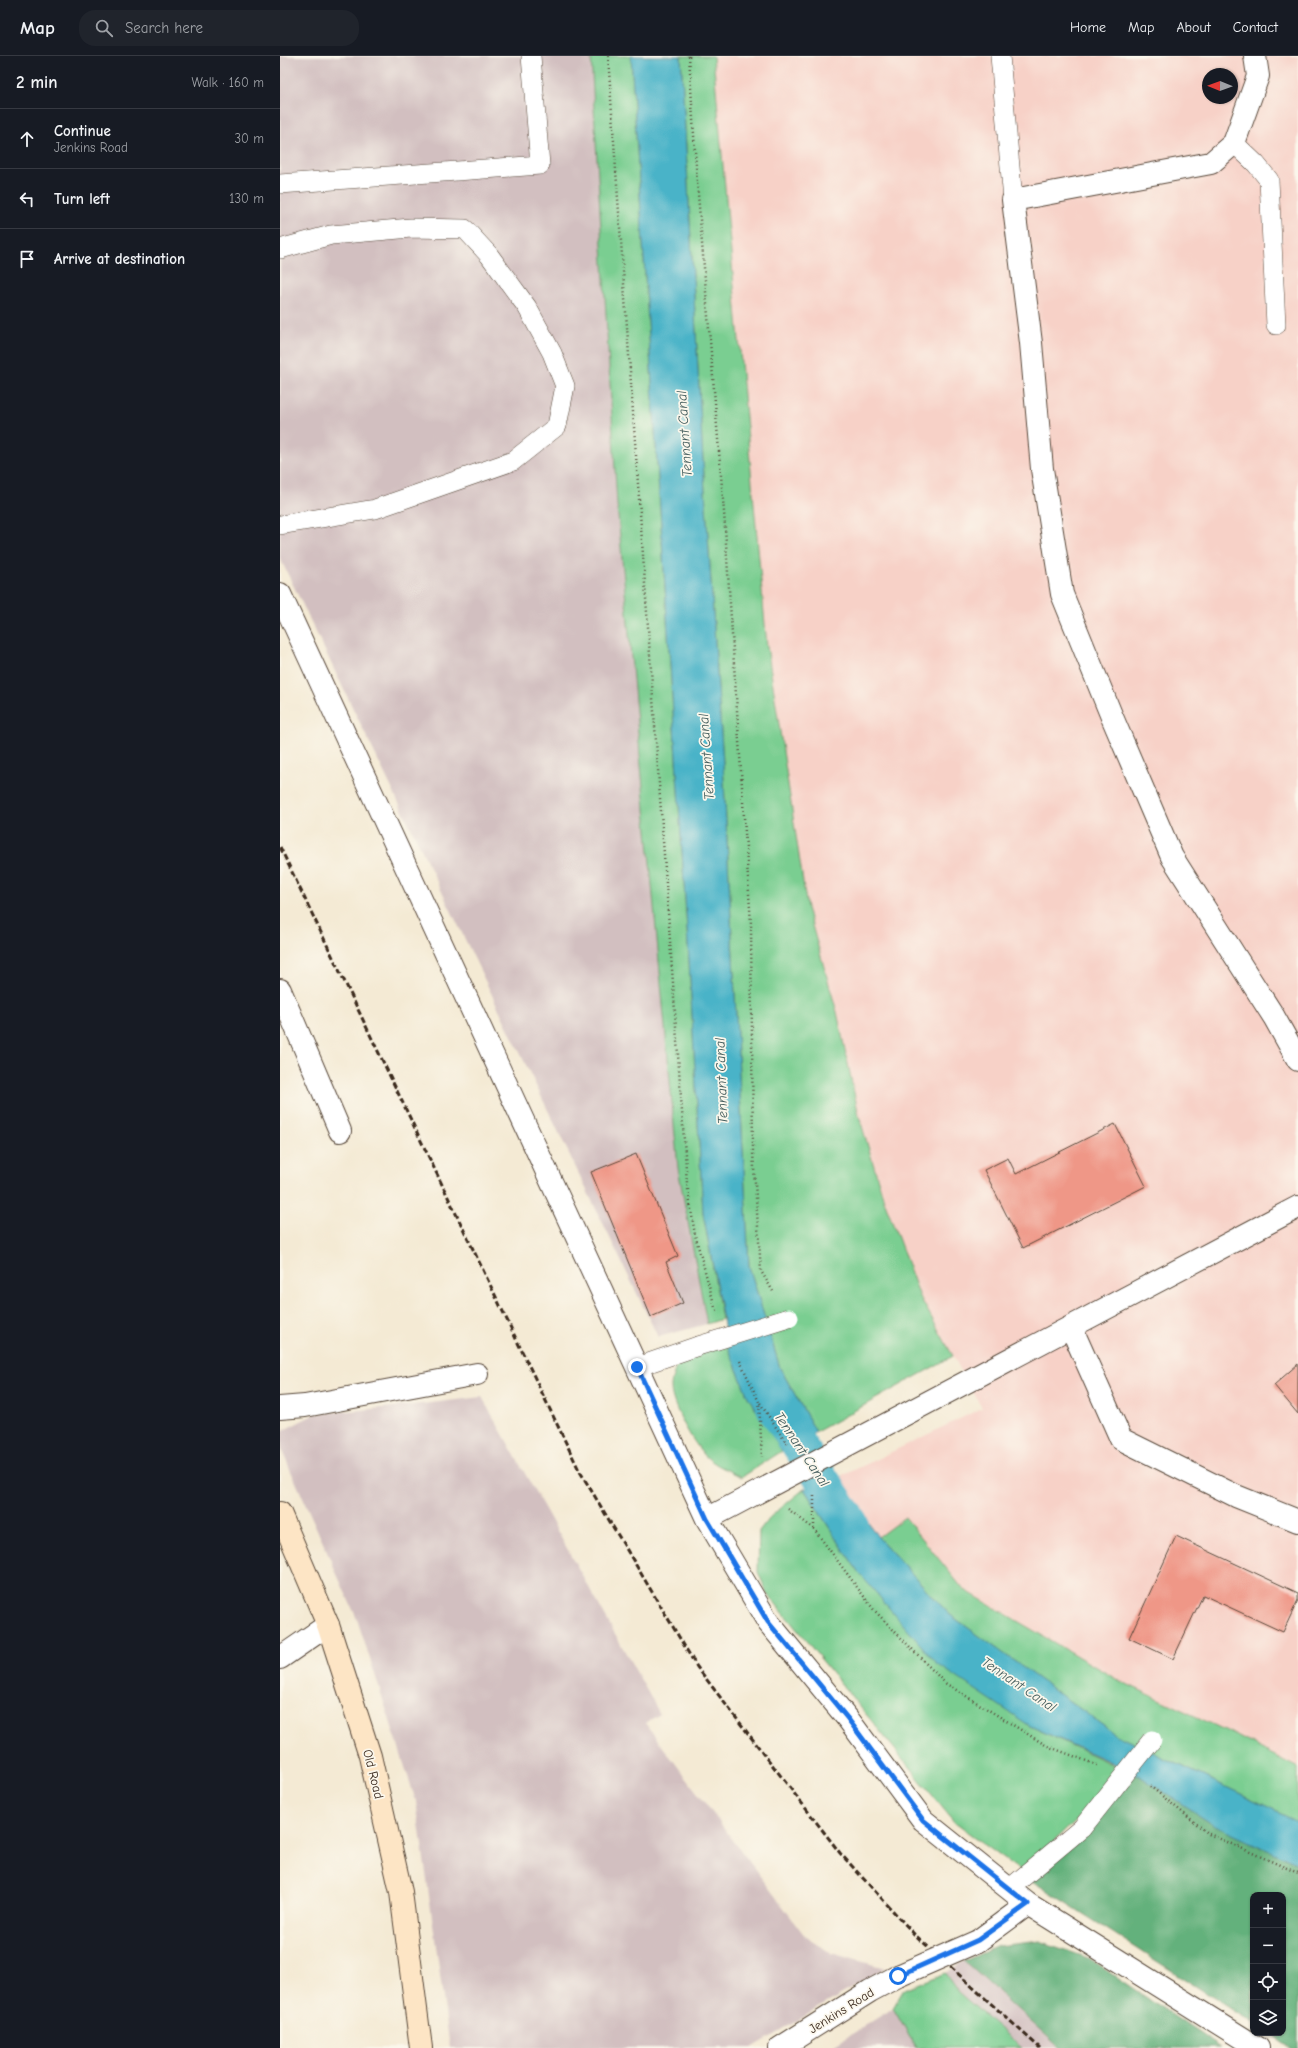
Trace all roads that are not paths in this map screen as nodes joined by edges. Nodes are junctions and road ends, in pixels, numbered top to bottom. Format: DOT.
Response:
graph roads {
  1 [pos="531,56"];
  2 [pos="1000,56"];
  3 [pos="1255,56"];
  4 [pos="1234,143"];
  5 [pos="280,184"];
  6 [pos="1013,200"];
  7 [pos="280,249"];
  8 [pos="1276,325"];
  9 [pos="280,525"];
  10 [pos="280,594"];
  11 [pos="280,990"];
  12 [pos="1298,1060"];
  13 [pos="340,1132"];
  14 [pos="1298,1207"];
  15 [pos="789,1318"];
  16 [pos="1072,1327"];
  17 [pos="637,1367"];
  18 [pos="477,1374"];
  19 [pos="280,1408"];
  20 [pos="280,1513"];
  21 [pos="707,1519"];
  22 [pos="1298,1521"];
  23 [pos="328,1625"];
  24 [pos="280,1658"];
  25 [pos="1152,1740"];
  26 [pos="1009,1889"];
  27 [pos="1028,1904"];
  28 [pos="421,2048"];
  29 [pos="780,2048"];
  30 [pos="1258,2048"];
  1 -- 5 [label="lane"];
  2 -- 6 [label="lane"];
  3 -- 4 [label="street"];
  4 -- 6 [label="street"];
  4 -- 8 [label="lane"];
  6 -- 12 [label="street"];
  7 -- 9 [label="lane"];
  10 -- 17 [label="street"];
  11 -- 13 [label="street"];
  14 -- 16 [label="street"];
  15 -- 17 [label="lane, bridge"];
  16 -- 21 [label="street"];
  16 -- 22 [label="street"];
  17 -- 21 [label="street"];
  18 -- 19 [label="street"];
  20 -- 23 [label="main road, Old Road"];
  21 -- 26 [label="street"];
  23 -- 24 [label="street"];
  23 -- 28 [label="main road, Old Road"];
  25 -- 26 [label="lane, bridge"];
  26 -- 27 [label="street"];
  27 -- 29 [label="street, Jenkins Road, bridge"];
  27 -- 30 [label="street"];
}
